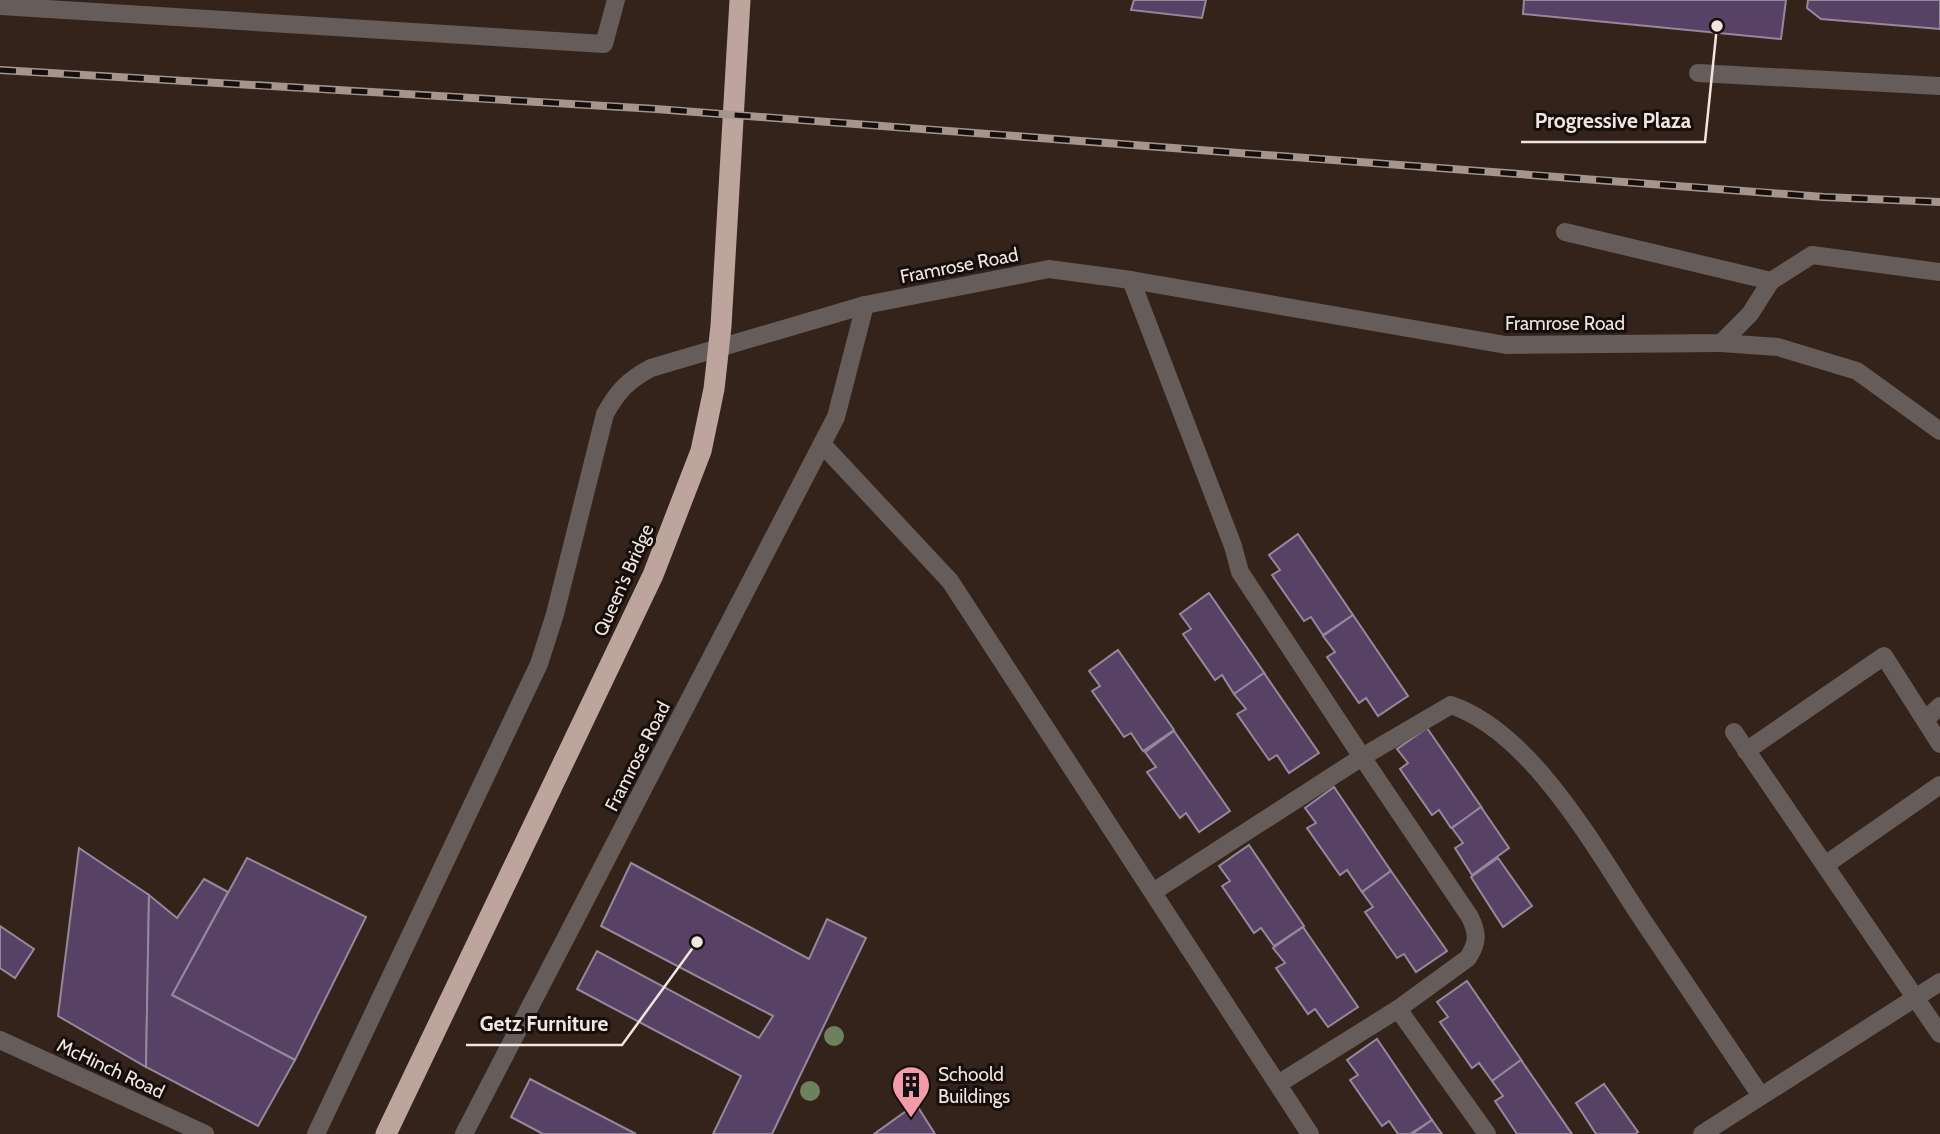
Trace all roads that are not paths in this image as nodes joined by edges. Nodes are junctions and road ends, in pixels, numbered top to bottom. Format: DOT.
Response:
graph roads {
  1 [pos="616,0"];
  2 [pos="740,0"];
  3 [pos="0,6"];
  4 [pos="1698,73"];
  5 [pos="1940,86"];
  6 [pos="1565,232"];
  7 [pos="1940,272"];
  8 [pos="1130,279"];
  9 [pos="1771,281"];
  10 [pos="865,305"];
  11 [pos="1721,343"];
  12 [pos="1940,431"];
  13 [pos="822,444"];
  14 [pos="1940,706"];
  15 [pos="1925,720"];
  16 [pos="1734,732"];
  17 [pos="1940,744"];
  18 [pos="1746,751"];
  19 [pos="1362,757"];
  20 [pos="1940,785"];
  21 [pos="1825,866"];
  22 [pos="1153,892"];
  23 [pos="1940,982"];
  24 [pos="1916,997"];
  25 [pos="1398,1009"];
  26 [pos="1940,1034"];
  27 [pos="0,1040"];
  28 [pos="1278,1084"];
  29 [pos="1761,1096"];
  30 [pos="205,1134"];
  31 [pos="316,1134"];
  32 [pos="386,1134"];
  33 [pos="464,1134"];
  34 [pos="1310,1134"];
  35 [pos="1487,1134"];
  36 [pos="1702,1134"];
  1 -- 3 [label="street"];
  2 -- 32 [label="highway, Queen's Bridge"];
  4 -- 5 [label="street"];
  6 -- 9 [label="street"];
  7 -- 9 [label="street"];
  8 -- 10 [label="street, Framrose Road"];
  8 -- 11 [label="street, Framrose Road"];
  8 -- 19 [label="street"];
  9 -- 11 [label="street"];
  10 -- 13 [label="street, Framrose Road"];
  10 -- 31 [label="street"];
  11 -- 12 [label="street, Framrose Road"];
  13 -- 22 [label="street"];
  13 -- 33 [label="street, Framrose Road"];
  14 -- 15 [label="street"];
  15 -- 17 [label="street"];
  15 -- 18 [label="street"];
  16 -- 18 [label="street"];
  18 -- 21 [label="street"];
  19 -- 22 [label="street"];
  19 -- 25 [label="street"];
  19 -- 29 [label="street"];
  20 -- 21 [label="street"];
  21 -- 24 [label="street"];
  22 -- 28 [label="street"];
  23 -- 24 [label="street"];
  24 -- 26 [label="street"];
  24 -- 29 [label="street"];
  25 -- 28 [label="street"];
  25 -- 35 [label="street"];
  27 -- 30 [label="street, McHinch Road"];
  28 -- 34 [label="street"];
  29 -- 36 [label="street"];
}
